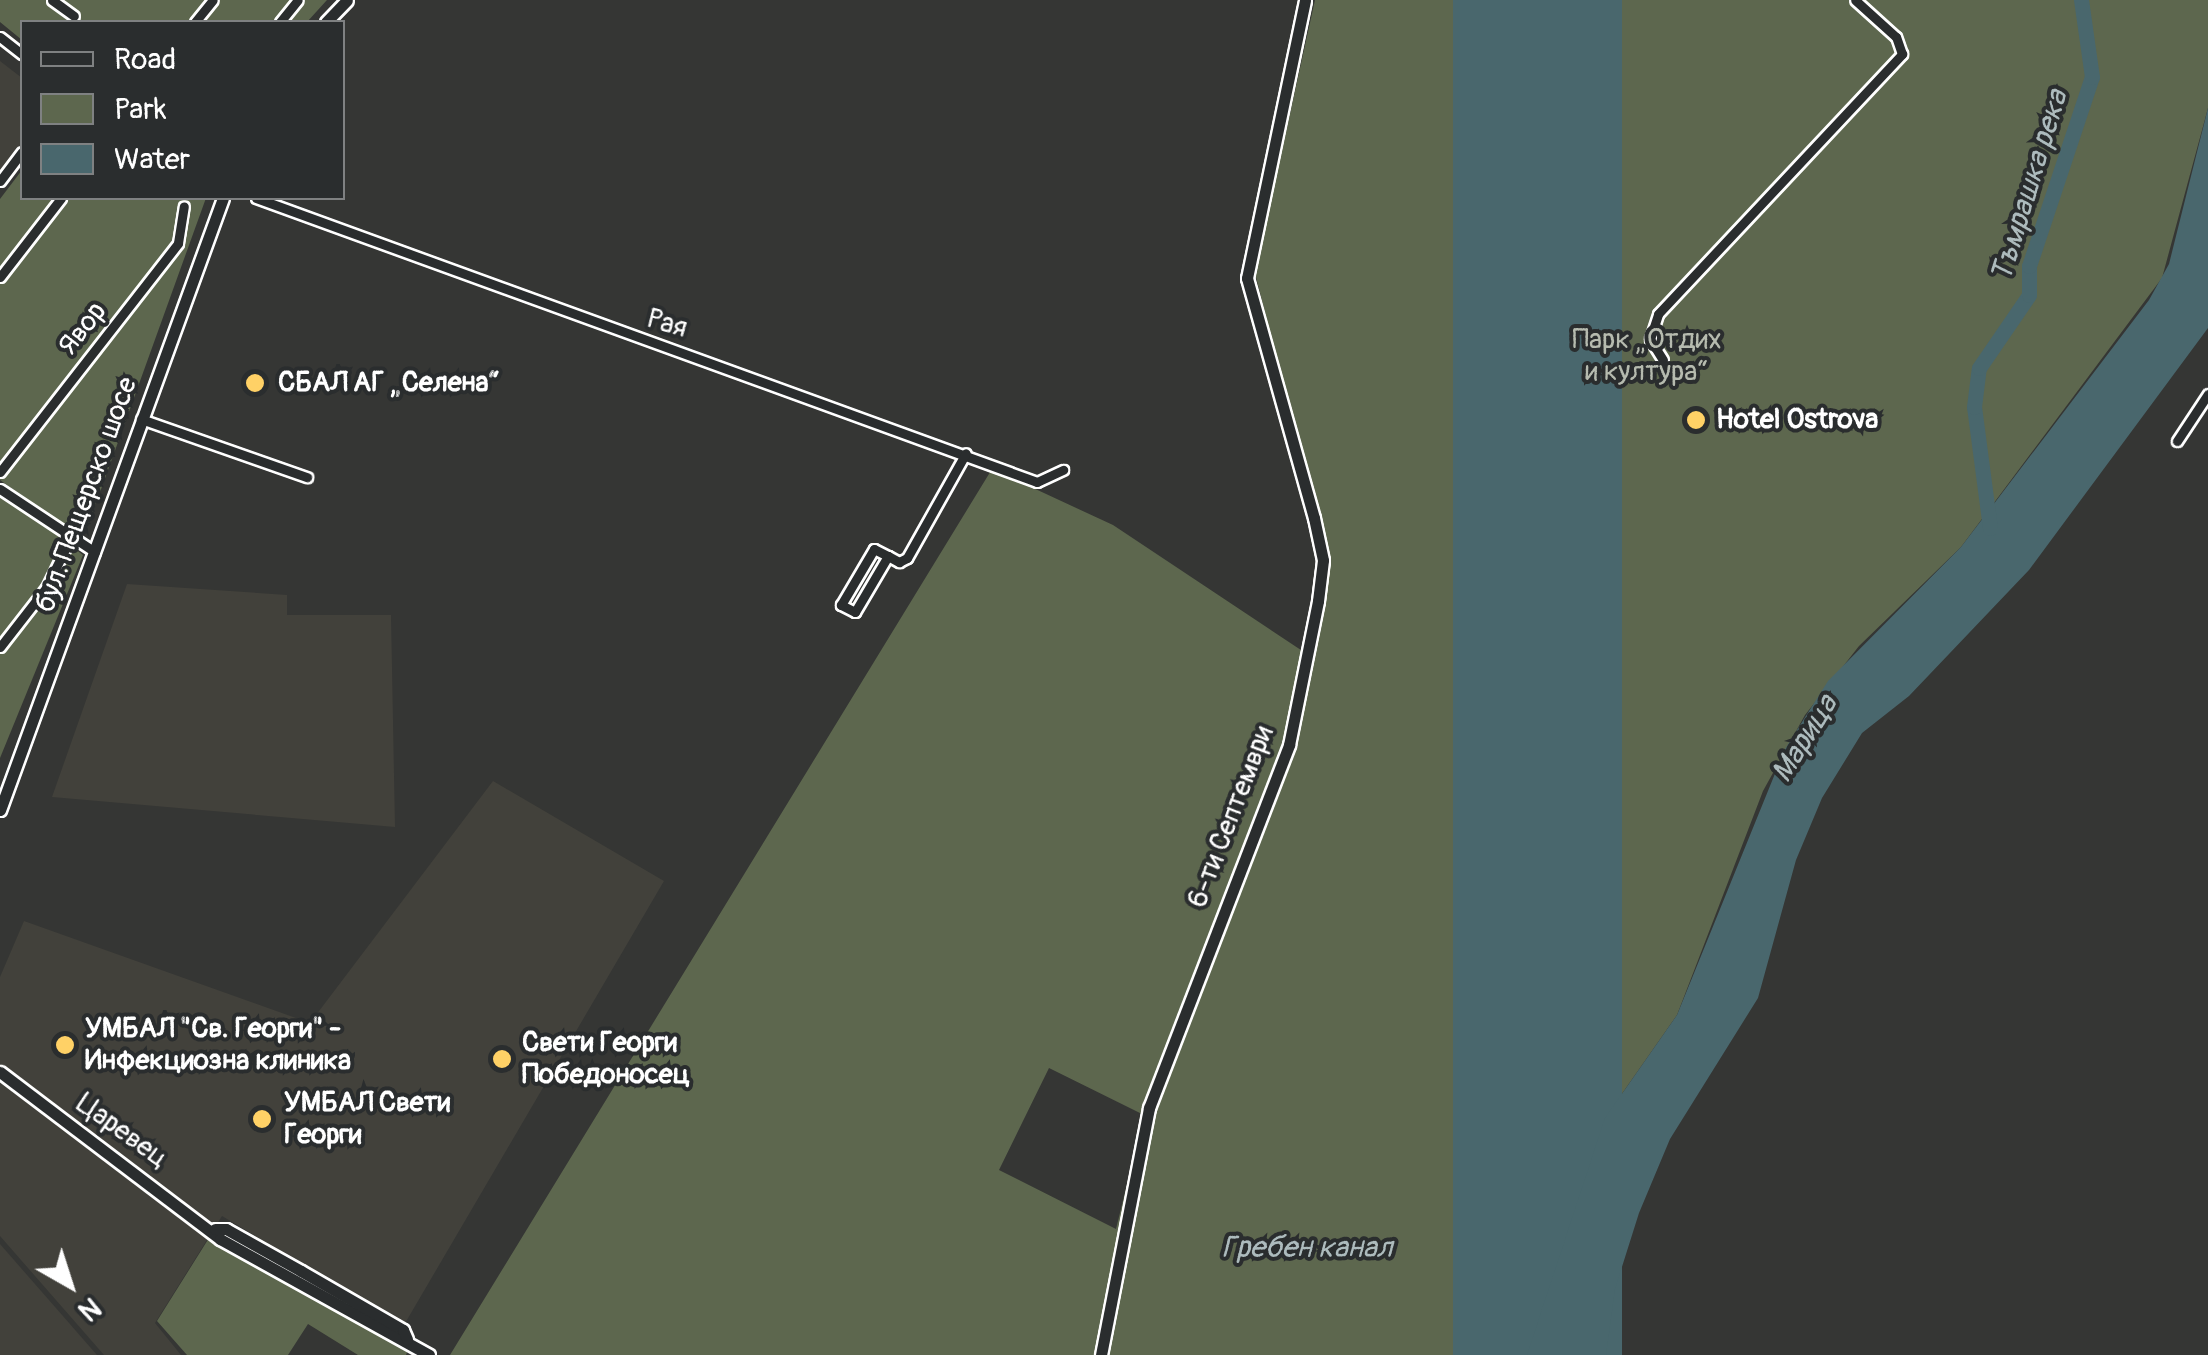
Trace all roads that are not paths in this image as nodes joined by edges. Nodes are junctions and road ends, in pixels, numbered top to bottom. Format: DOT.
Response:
graph roads {
  1 [pos="52,0"];
  2 [pos="298,0"];
  3 [pos="346,0"];
  4 [pos="1305,0"];
  5 [pos="1855,0"];
  6 [pos="74,16"];
  7 [pos="282,20"];
  8 [pos="328,20"];
  9 [pos="0,37"];
  10 [pos="20,52"];
  11 [pos="20,155"];
  12 [pos="0,181"];
  13 [pos="59,200"];
  14 [pos="222,200"];
  15 [pos="262,200"];
  16 [pos="184,206"];
  17 [pos="0,278"];
  18 [pos="1663,360"];
  19 [pos="2208,394"];
  20 [pos="142,419"];
  21 [pos="2177,441"];
  22 [pos="966,453"];
  23 [pos="1063,470"];
  24 [pos="0,472"];
  25 [pos="307,477"];
  26 [pos="0,489"];
  27 [pos="71,536"];
  28 [pos="95,552"];
  29 [pos="888,556"];
  30 [pos="0,647"];
  31 [pos="0,810"];
  32 [pos="0,1072"];
  33 [pos="430,1353"];
  34 [pos="1101,1355"];
  1 -- 6 [label="street"];
  2 -- 7 [label="street"];
  3 -- 8 [label="street"];
  4 -- 34 [label="street, 6-ти Септември"];
  5 -- 18 [label="street"];
  9 -- 10 [label="street"];
  11 -- 12 [label="street"];
  13 -- 17 [label="street"];
  14 -- 20 [label="street, бул. Пещерско шосе"];
  15 -- 22 [label="street, Рая"];
  16 -- 24 [label="street, Явор"];
  19 -- 21 [label="street"];
  20 -- 25 [label="street"];
  20 -- 28 [label="street, бул. Пещерско шосе"];
  22 -- 23 [label="street, Рая"];
  22 -- 29 [label="street"];
  26 -- 27 [label="street"];
  27 -- 28 [label="street"];
  27 -- 30 [label="street"];
  28 -- 31 [label="street, бул. Пещерско шосе"];
  29 -- 29 [label="street"];
  32 -- 33 [label="street, Царевец"];
}
